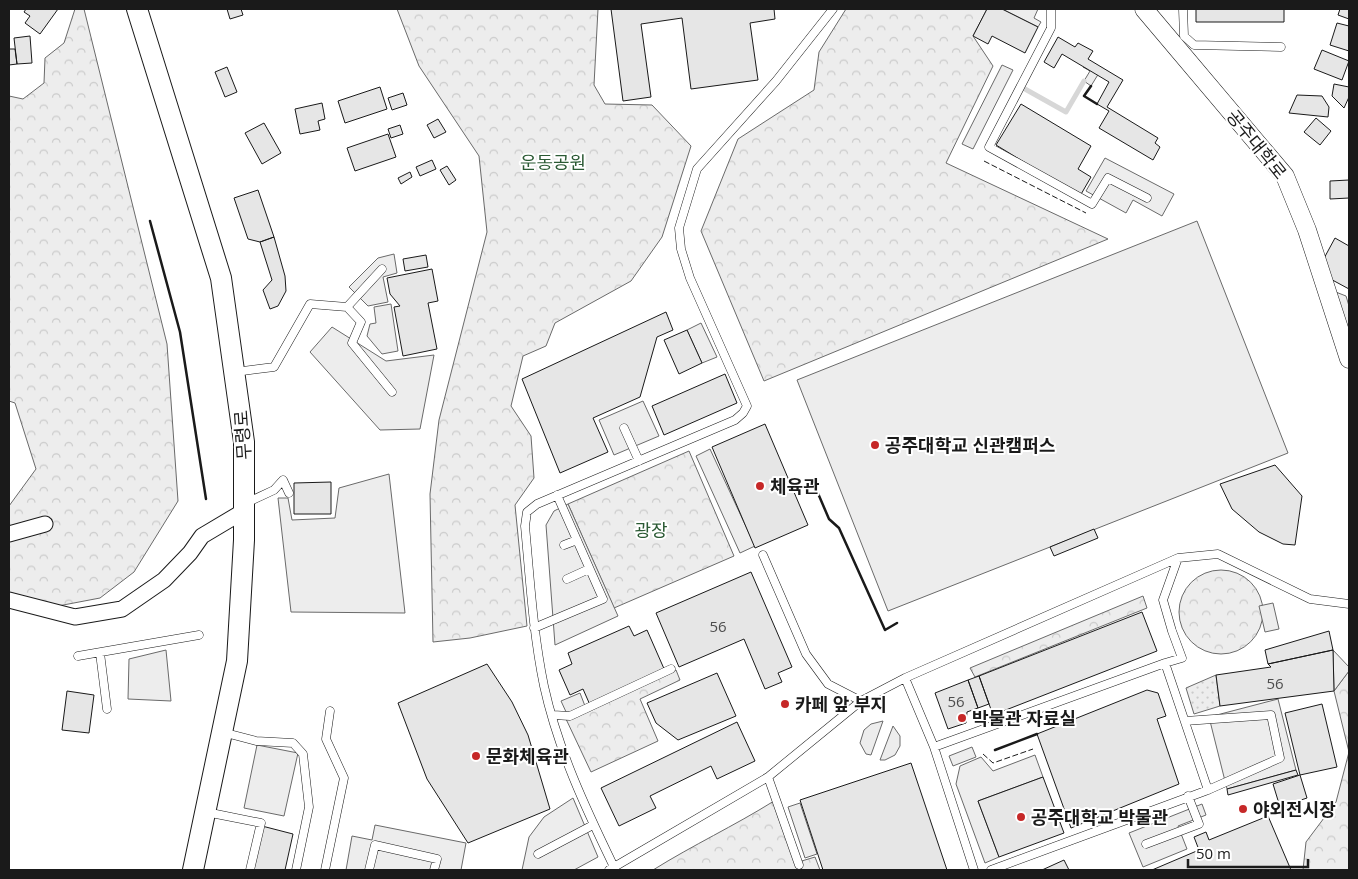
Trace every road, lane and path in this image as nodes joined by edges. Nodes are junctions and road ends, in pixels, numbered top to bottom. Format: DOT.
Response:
graph roads {
  1 [pos="137,9"];
  2 [pos="833,9"];
  3 [pos="1051,9"];
  4 [pos="1144,9"];
  5 [pos="1183,9"];
  6 [pos="1281,46"];
  7 [pos="1147,198"];
  8 [pos="382,269"];
  9 [pos="347,307"];
  10 [pos="1349,359"];
  11 [pos="235,372"];
  12 [pos="392,392"];
  13 [pos="624,428"];
  14 [pos="639,461"];
  15 [pos="289,493"];
  16 [pos="557,495"];
  17 [pos="244,508"];
  18 [pos="45,524"];
  19 [pos="9,534"];
  20 [pos="576,540"];
  21 [pos="564,545"];
  22 [pos="762,555"];
  23 [pos="1178,558"];
  24 [pos="590,569"];
  25 [pos="567,579"];
  26 [pos="9,600"];
  27 [pos="1349,604"];
  28 [pos="534,628"];
  29 [pos="199,635"];
  30 [pos="100,653"];
  31 [pos="78,656"];
  32 [pos="1166,663"];
  33 [pos="671,669"];
  34 [pos="905,678"];
  35 [pos="861,701"];
  36 [pos="107,709"];
  37 [pos="330,711"];
  38 [pos="553,715"];
  39 [pos="1185,721"];
  40 [pos="222,732"];
  41 [pos="934,747"];
  42 [pos="768,777"];
  43 [pos="1208,790"];
  44 [pos="1188,796"];
  45 [pos="206,812"];
  46 [pos="593,825"];
  47 [pos="1146,844"];
  48 [pos="538,854"];
  49 [pos="799,865"];
  50 [pos="611,869"];
  51 [pos="194,870"];
  52 [pos="250,870"];
  53 [pos="296,870"];
  54 [pos="325,870"];
  55 [pos="369,870"];
  56 [pos="434,870"];
  57 [pos="974,870"];
  58 [pos="991,870"];
  1 -- 11 [label="main road, 무령로"];
  2 -- 14 [label="lane"];
  3 -- 7 [label="lane"];
  4 -- 10 [label="street, 공주대학로"];
  5 -- 6 [label="lane"];
  8 -- 9 [label="lane"];
  9 -- 11 [label="lane"];
  9 -- 12 [label="lane"];
  11 -- 17 [label="main road, 무령로"];
  13 -- 14 [label="lane"];
  14 -- 16 [label="lane"];
  15 -- 17 [label="lane"];
  16 -- 20 [label="lane"];
  16 -- 28 [label="lane"];
  17 -- 26 [label="street"];
  17 -- 40 [label="main road, 무령로"];
  18 -- 19 [label="street"];
  20 -- 21 [label="lane"];
  20 -- 24 [label="lane"];
  22 -- 35 [label="lane"];
  23 -- 27 [label="lane"];
  23 -- 32 [label="lane"];
  23 -- 34 [label="lane"];
  24 -- 25 [label="lane"];
  24 -- 28 [label="lane"];
  28 -- 38 [label="lane"];
  29 -- 30 [label="lane"];
  30 -- 31 [label="lane"];
  30 -- 36 [label="lane"];
  32 -- 39 [label="lane"];
  32 -- 41 [label="lane"];
  33 -- 38 [label="lane"];
  34 -- 35 [label="lane"];
  34 -- 41 [label="lane"];
  35 -- 42 [label="lane"];
  37 -- 54 [label="lane"];
  38 -- 46 [label="lane"];
  39 -- 43 [label="lane"];
  39 -- 43 [label="lane"];
  40 -- 45 [label="main road, 무령로"];
  40 -- 53 [label="lane"];
  41 -- 57 [label="lane"];
  42 -- 49 [label="lane"];
  42 -- 50 [label="lane"];
  43 -- 44 [label="lane"];
  44 -- 47 [label="lane"];
  44 -- 58 [label="lane"];
  45 -- 51 [label="main road, 무령로"];
  45 -- 52 [label="lane"];
  46 -- 48 [label="lane"];
  46 -- 50 [label="lane"];
  55 -- 56 [label="lane"];
}
